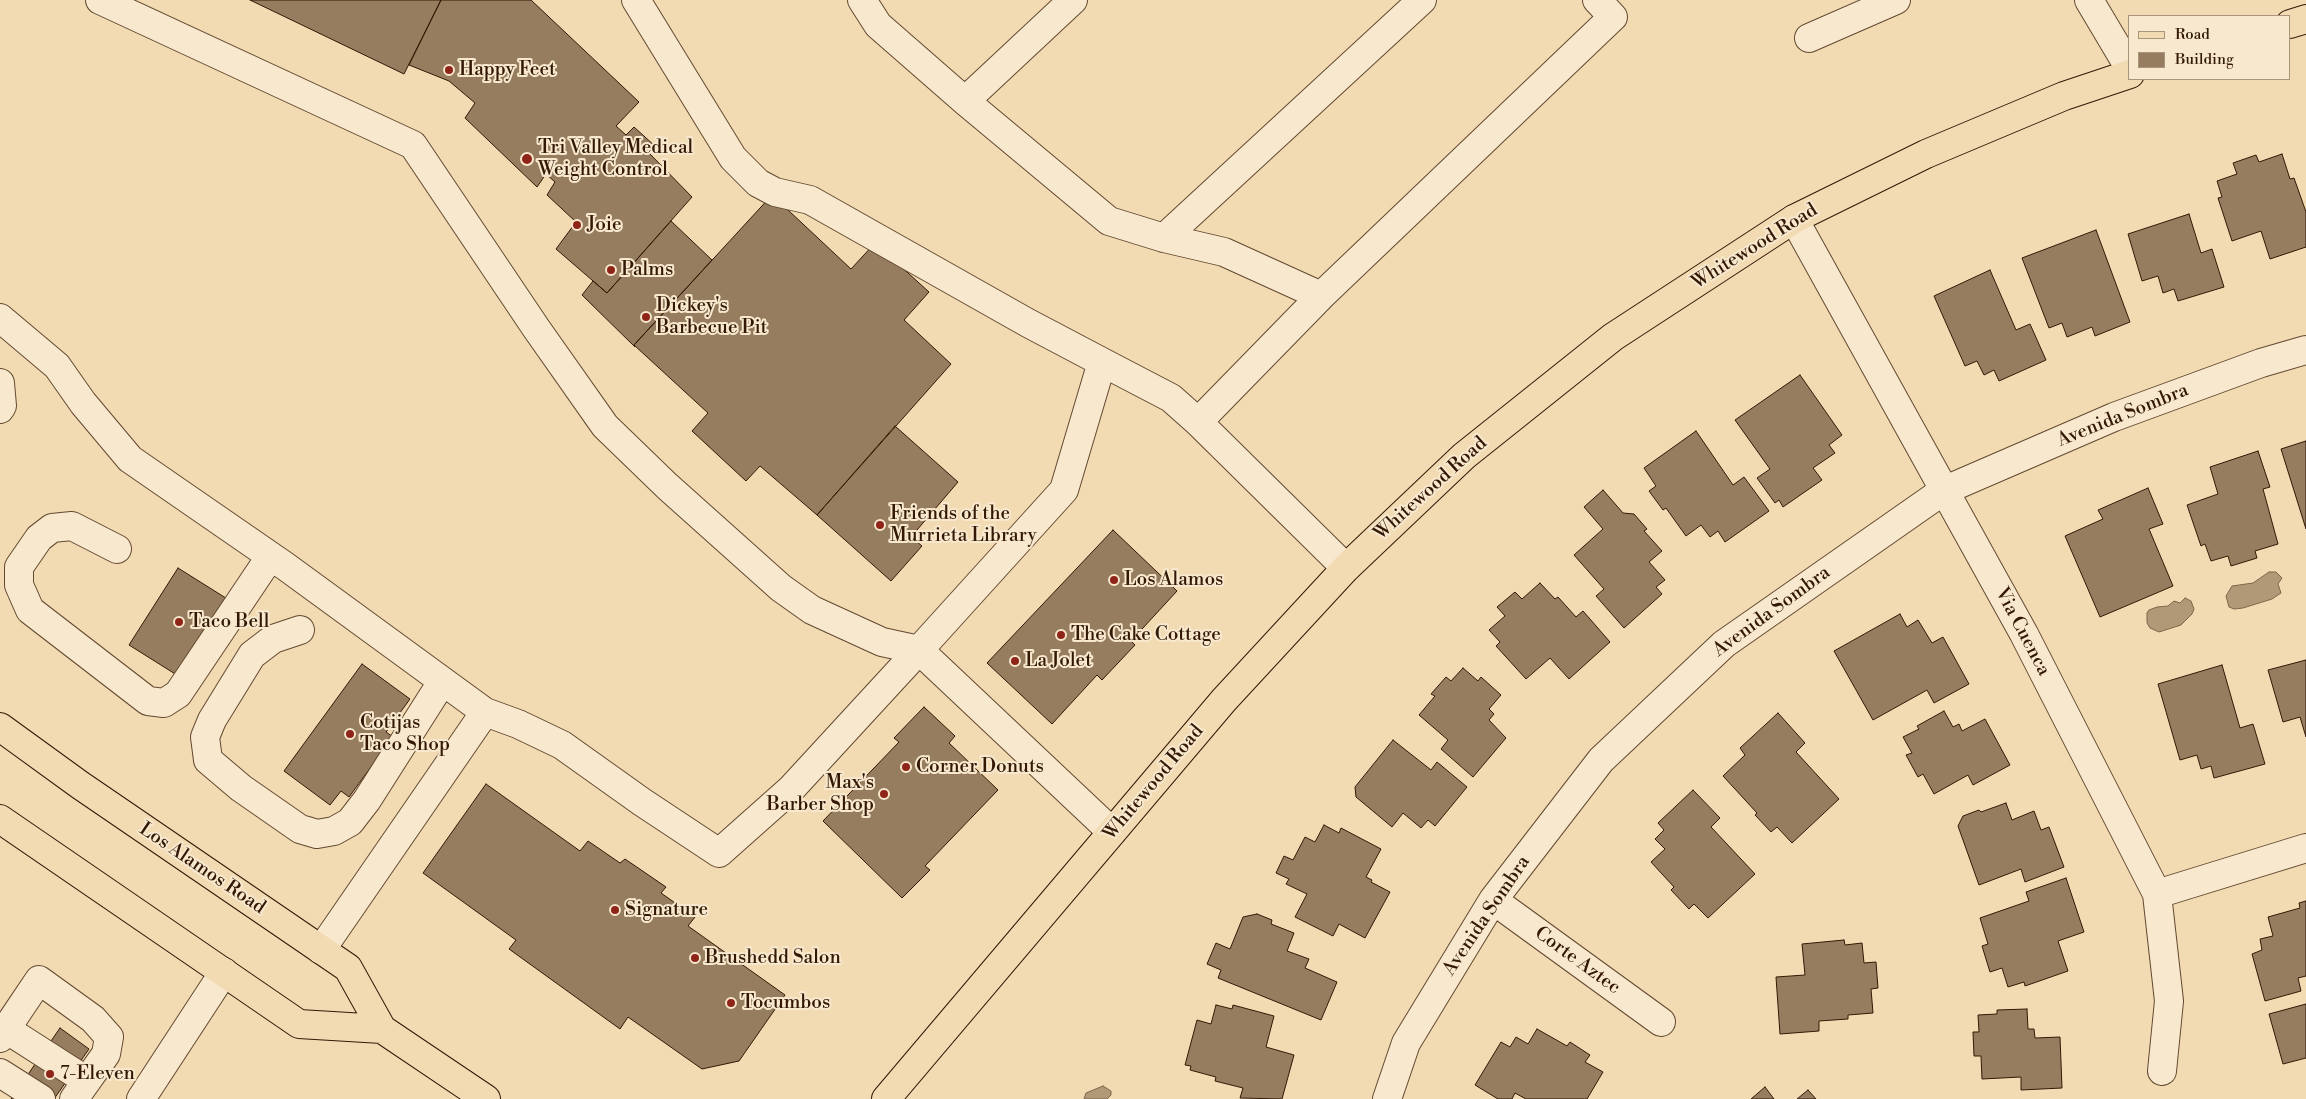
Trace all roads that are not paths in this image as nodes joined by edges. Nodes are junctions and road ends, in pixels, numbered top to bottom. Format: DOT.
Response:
graph roads {
  1 [pos="100,0"];
  2 [pos="636,0"];
  3 [pos="862,0"];
  4 [pos="1073,0"];
  5 [pos="1422,0"];
  6 [pos="1597,0"];
  7 [pos="1896,0"];
  8 [pos="2089,0"];
  9 [pos="2306,19"];
  10 [pos="2291,24"];
  11 [pos="1809,38"];
  12 [pos="2128,66"];
  13 [pos="2128,75"];
  14 [pos="965,101"];
  15 [pos="1794,219"];
  16 [pos="1164,238"];
  17 [pos="1321,296"];
  18 [pos="0,318"];
  19 [pos="2306,350"];
  20 [pos="1102,362"];
  21 [pos="0,383"];
  22 [pos="0,409"];
  23 [pos="1198,422"];
  24 [pos="1944,491"];
  25 [pos="117,550"];
  26 [pos="270,557"];
  27 [pos="1346,568"];
  28 [pos="300,630"];
  29 [pos="919,650"];
  30 [pos="442,682"];
  31 [pos="485,712"];
  32 [pos="0,727"];
  33 [pos="0,819"];
  34 [pos="1112,832"];
  35 [pos="2306,848"];
  36 [pos="2157,894"];
  37 [pos="1493,900"];
  38 [pos="321,950"];
  39 [pos="224,972"];
  40 [pos="1661,1022"];
  41 [pos="382,1029"];
  42 [pos="3,1033"];
  43 [pos="2162,1071"];
  44 [pos="0,1073"];
  45 [pos="81,1090"];
  46 [pos="41,1099"];
  47 [pos="141,1099"];
  48 [pos="486,1099"];
  49 [pos="886,1099"];
  50 [pos="1387,1099"];
  1 -- 29 [label="street"];
  2 -- 20 [label="street"];
  3 -- 14 [label="street"];
  4 -- 14 [label="street"];
  5 -- 16 [label="street"];
  6 -- 17 [label="street"];
  7 -- 11 [label="street"];
  8 -- 12 [label="street"];
  9 -- 10 [label="main road"];
  13 -- 15 [label="main road, Whitewood Road"];
  14 -- 16 [label="street"];
  15 -- 24 [label="street, Via Cuenca"];
  15 -- 27 [label="main road, Whitewood Road"];
  16 -- 17 [label="street"];
  17 -- 23 [label="street"];
  18 -- 26 [label="street"];
  19 -- 24 [label="street, Avenida Sombra"];
  20 -- 23 [label="street"];
  20 -- 29 [label="street"];
  21 -- 22 [label="street"];
  23 -- 27 [label="street"];
  24 -- 36 [label="street, Via Cuenca"];
  24 -- 37 [label="street, Avenida Sombra"];
  25 -- 26 [label="street"];
  26 -- 30 [label="street"];
  27 -- 34 [label="main road, Whitewood Road"];
  28 -- 30 [label="street"];
  29 -- 31 [label="street"];
  29 -- 34 [label="street"];
  30 -- 31 [label="street"];
  31 -- 38 [label="street"];
  32 -- 38 [label="main road, Los Alamos Road"];
  33 -- 39 [label="main road"];
  34 -- 49 [label="main road, Whitewood Road"];
  35 -- 36 [label="street"];
  36 -- 43 [label="street, Via Cuenca"];
  37 -- 40 [label="street, Corte Aztec"];
  37 -- 50 [label="street, Avenida Sombra"];
  38 -- 41 [label="main road, Los Alamos Road"];
  39 -- 41 [label="main road"];
  39 -- 47 [label="street"];
  41 -- 48 [label="main road, Los Alamos Road"];
  42 -- 45 [label="street"];
  42 -- 45 [label="street"];
  44 -- 46 [label="street"];
}
